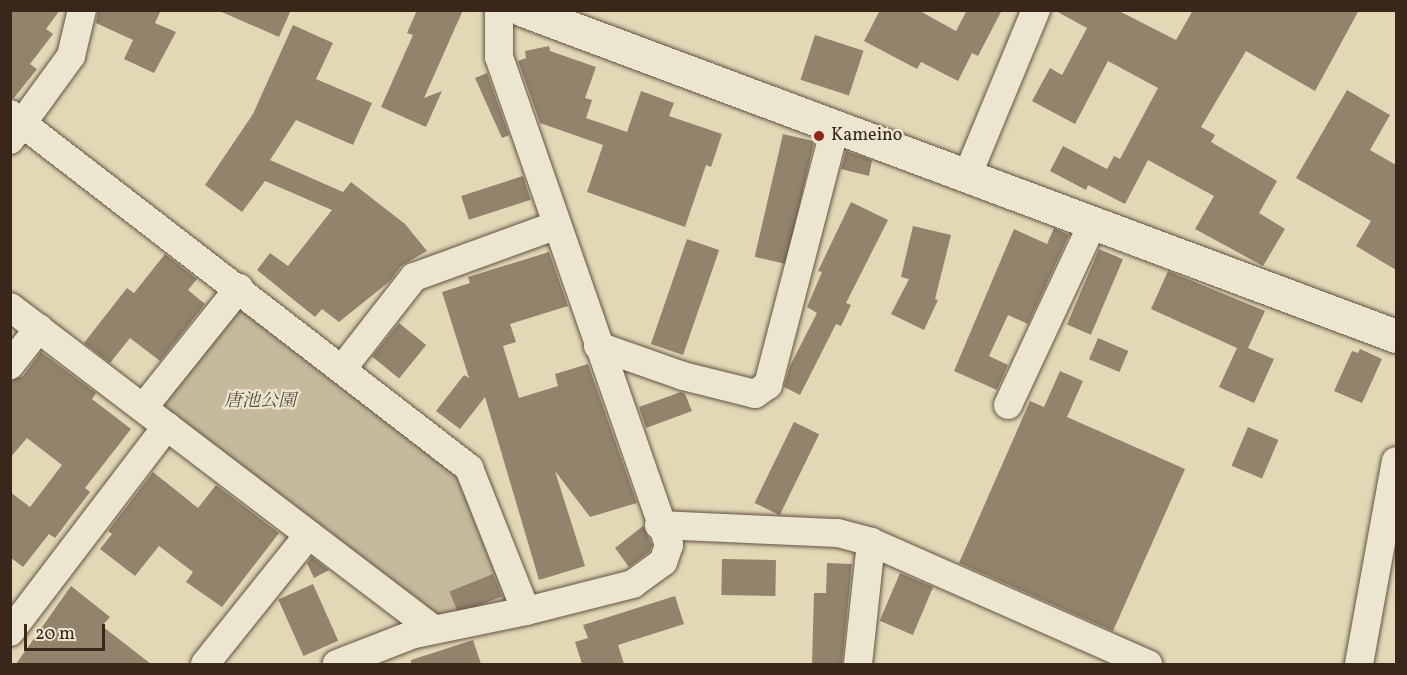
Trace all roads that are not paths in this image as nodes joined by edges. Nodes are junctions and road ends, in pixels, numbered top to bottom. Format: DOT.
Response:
graph roads {
  1 [pos="82,10"];
  2 [pos="499,10"];
  3 [pos="523,10"];
  4 [pos="1036,10"];
  5 [pos="15,126"];
  6 [pos="835,127"];
  7 [pos="968,174"];
  8 [pos="1093,223"];
  9 [pos="557,225"];
  10 [pos="239,288"];
  11 [pos="10,307"];
  12 [pos="39,328"];
  13 [pos="1396,336"];
  14 [pos="598,346"];
  15 [pos="10,365"];
  16 [pos="342,369"];
  17 [pos="1008,405"];
  18 [pos="143,408"];
  19 [pos="166,426"];
  20 [pos="1396,461"];
  21 [pos="659,525"];
  22 [pos="309,534"];
  23 [pos="871,542"];
  24 [pos="526,611"];
  25 [pos="433,629"];
  26 [pos="10,632"];
  27 [pos="205,664"];
  28 [pos="338,664"];
  29 [pos="858,664"];
  30 [pos="1148,664"];
  31 [pos="1359,664"];
  1 -- 5 [label="street"];
  2 -- 9 [label="street"];
  3 -- 6 [label="street"];
  4 -- 7 [label="street"];
  5 -- 10 [label="street"];
  6 -- 7 [label="street"];
  6 -- 14 [label="street"];
  7 -- 8 [label="street"];
  8 -- 13 [label="street"];
  8 -- 17 [label="street"];
  9 -- 14 [label="street"];
  9 -- 16 [label="street"];
  10 -- 16 [label="street"];
  10 -- 18 [label="street"];
  11 -- 12 [label="street"];
  12 -- 15 [label="street"];
  12 -- 18 [label="street"];
  14 -- 21 [label="street"];
  16 -- 24 [label="street"];
  18 -- 19 [label="street"];
  19 -- 22 [label="street"];
  19 -- 26 [label="street"];
  20 -- 31 [label="street"];
  21 -- 23 [label="street"];
  21 -- 24 [label="street"];
  22 -- 25 [label="street"];
  22 -- 27 [label="street"];
  23 -- 29 [label="street"];
  23 -- 30 [label="street"];
  24 -- 25 [label="street"];
  25 -- 28 [label="street"];
}
